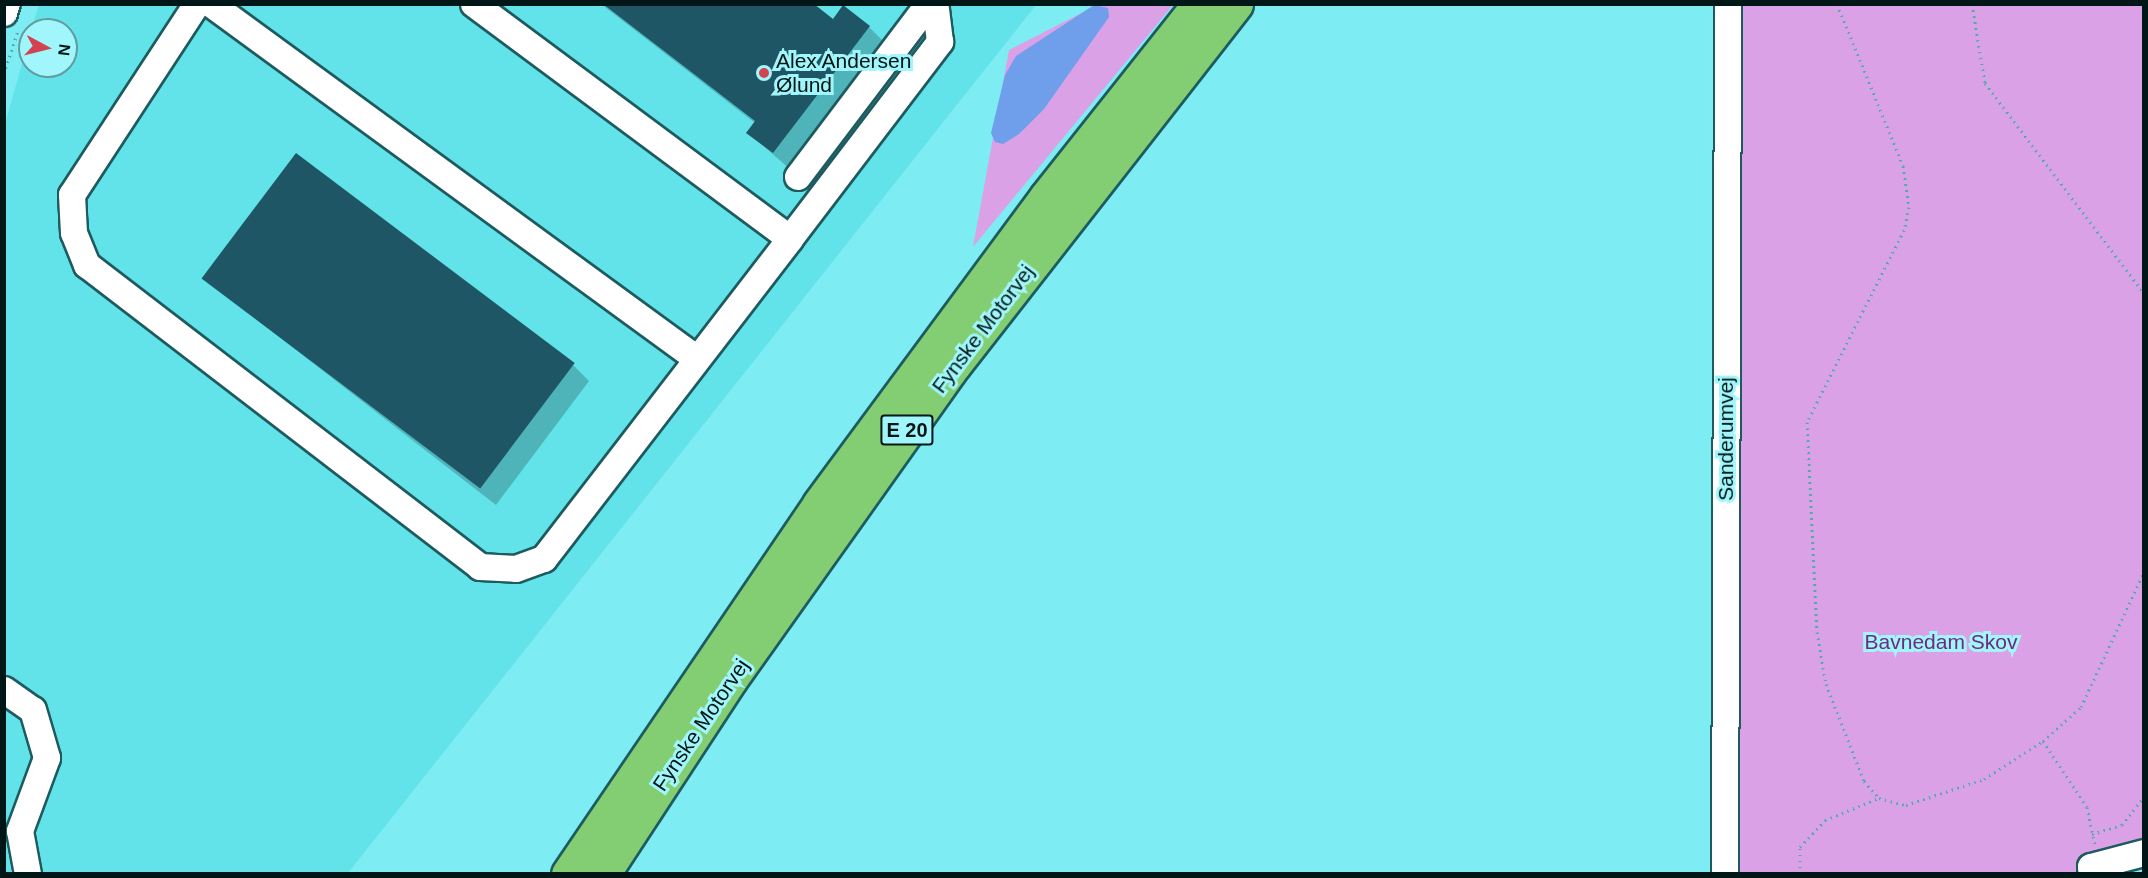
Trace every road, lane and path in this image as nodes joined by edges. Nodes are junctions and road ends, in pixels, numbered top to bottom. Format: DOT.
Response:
graph roads {
  1 [pos="7,4"];
  2 [pos="197,4"];
  3 [pos="211,4"];
  4 [pos="474,4"];
  5 [pos="929,4"];
  6 [pos="935,4"];
  7 [pos="1199,4"];
  8 [pos="1236,4"];
  9 [pos="1728,4"];
  10 [pos="1837,4"];
  11 [pos="1972,4"];
  12 [pos="2139,4"];
  13 [pos="2144,9"];
  14 [pos="12,20"];
  15 [pos="4,74"];
  16 [pos="798,177"];
  17 [pos="790,239"];
  18 [pos="2144,293"];
  19 [pos="697,359"];
  20 [pos="2144,572"];
  21 [pos="4,690"];
  22 [pos="2043,741"];
  23 [pos="2144,797"];
  24 [pos="1879,798"];
  25 [pos="2092,834"];
  26 [pos="2144,853"];
  27 [pos="2096,869"];
  28 [pos="28,873"];
  29 [pos="568,873"];
  30 [pos="603,873"];
  31 [pos="1725,873"];
  32 [pos="1800,873"];
  1 -- 14 [label="street"];
  2 -- 19 [label="street"];
  3 -- 19 [label="street"];
  4 -- 17 [label="street"];
  5 -- 16 [label="street"];
  6 -- 17 [label="street"];
  7 -- 29 [label="highway, Fynske Motorvej / E 20"];
  8 -- 30 [label="highway, Fynske Motorvej / E 20"];
  9 -- 31 [label="street, Sanderumvej"];
  10 -- 24 [label="path"];
  11 -- 18 [label="path"];
  12 -- 13 [label="path"];
  14 -- 15 [label="path"];
  17 -- 19 [label="street"];
  20 -- 22 [label="path"];
  21 -- 28 [label="street"];
  22 -- 24 [label="path"];
  22 -- 25 [label="path"];
  23 -- 25 [label="path"];
  24 -- 32 [label="path"];
  25 -- 27 [label="path"];
  26 -- 27 [label="street"];
}
